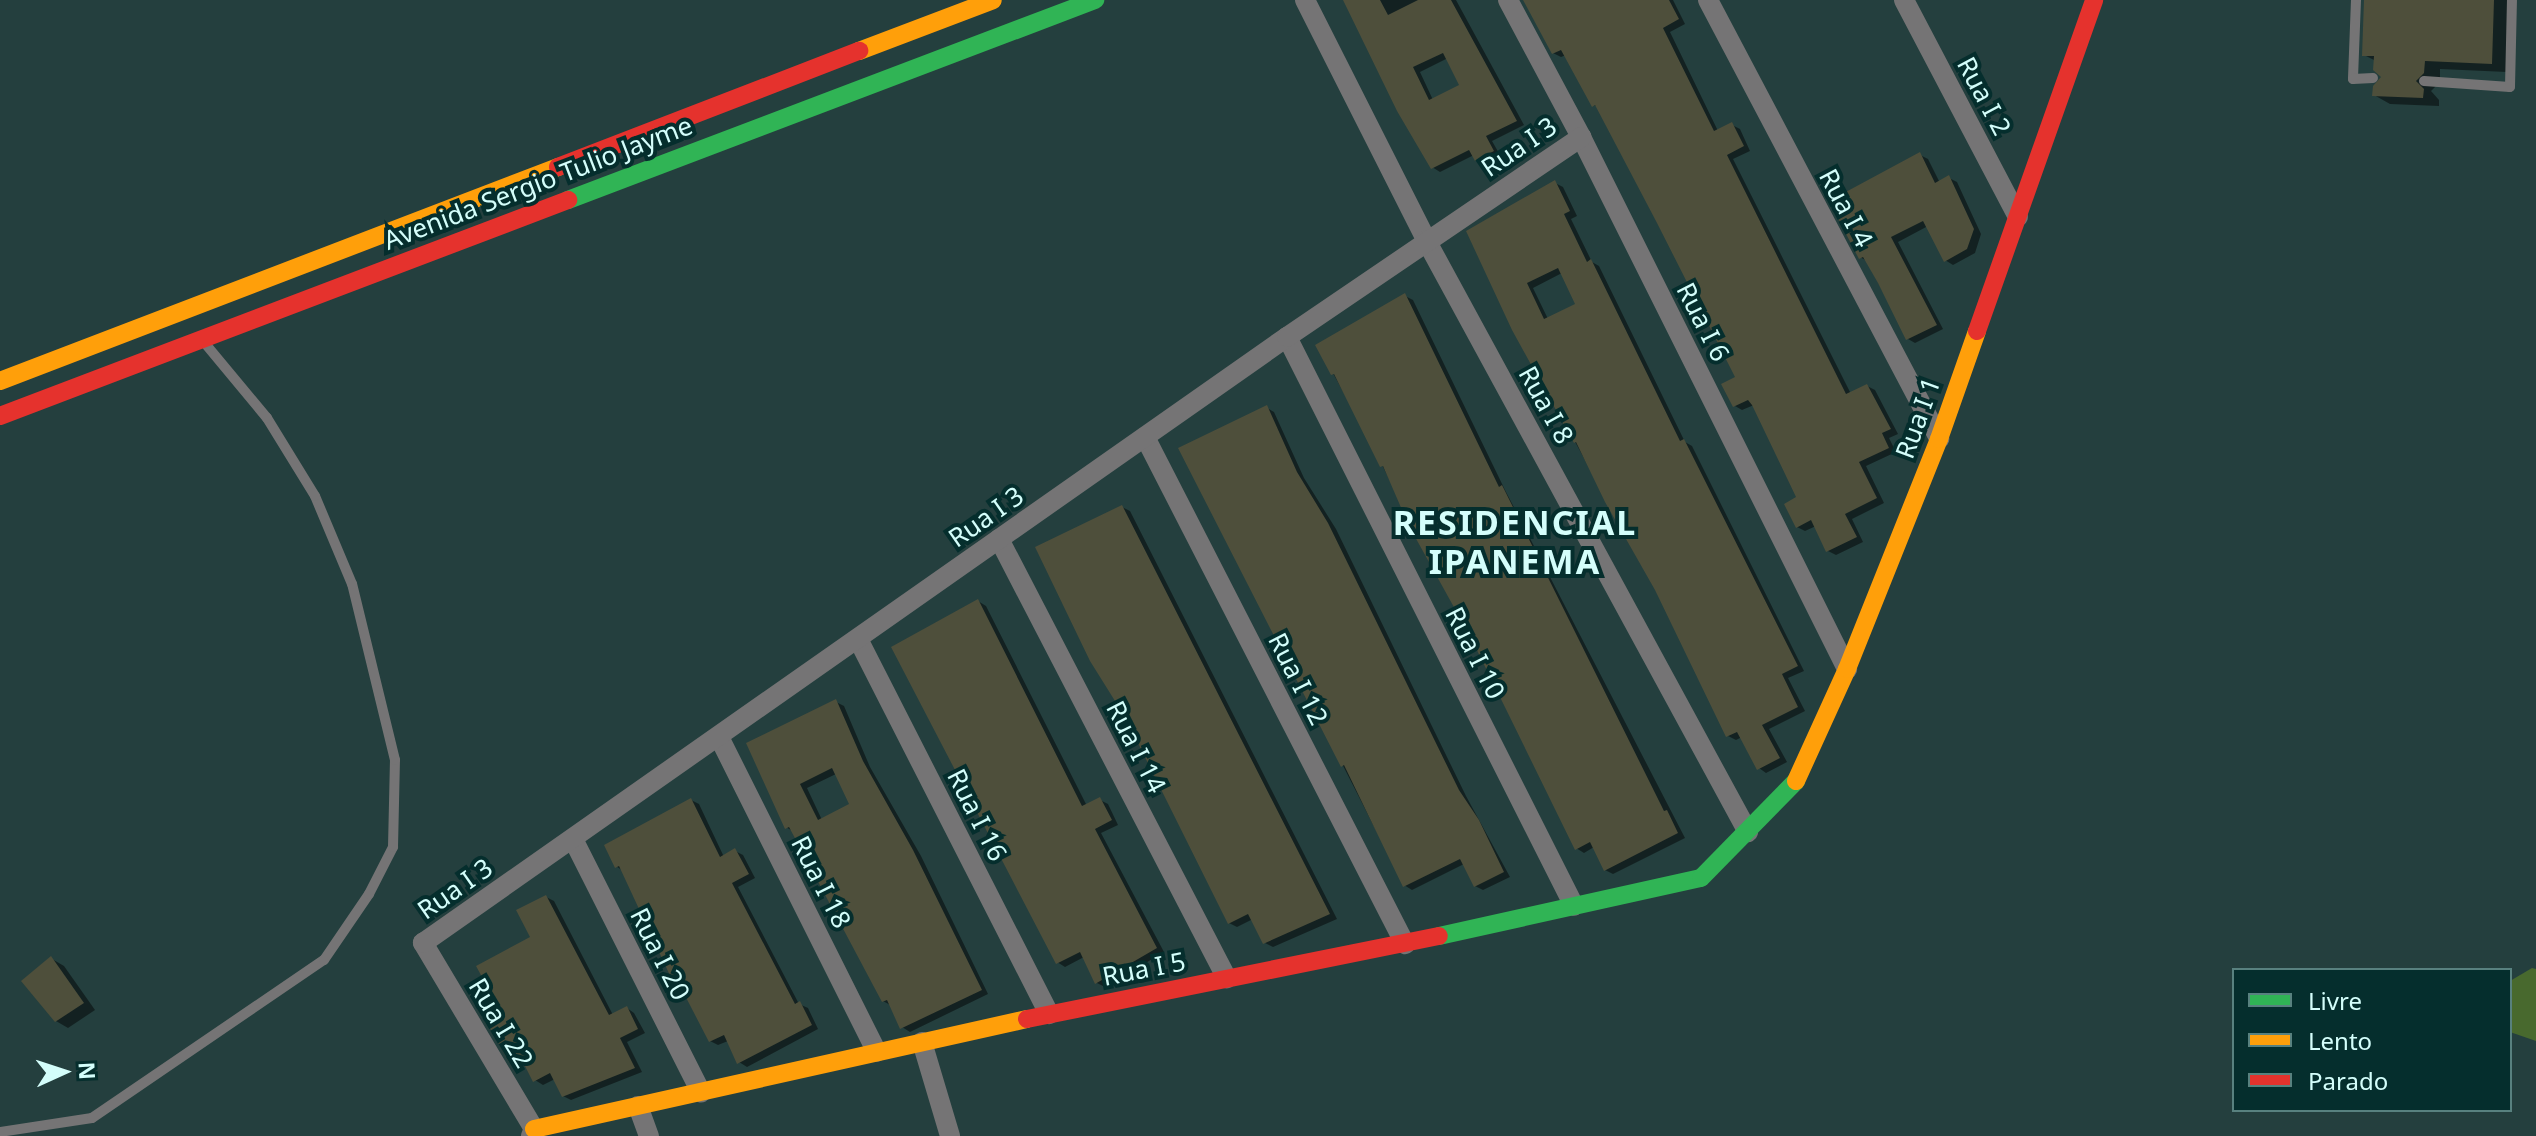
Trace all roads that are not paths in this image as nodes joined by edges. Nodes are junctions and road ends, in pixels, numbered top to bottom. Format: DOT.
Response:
graph roads {
  1 [pos="993,0"];
  2 [pos="1095,0"];
  3 [pos="1305,0"];
  4 [pos="1508,0"];
  5 [pos="1708,0"];
  6 [pos="1904,0"];
  7 [pos="2094,0"];
  8 [pos="2356,0"];
  9 [pos="2512,0"];
  10 [pos="2373,78"];
  11 [pos="2424,81"];
  12 [pos="1581,137"];
  13 [pos="2018,217"];
  14 [pos="1426,240"];
  15 [pos="193,324"];
  16 [pos="1287,337"];
  17 [pos="0,381"];
  18 [pos="0,416"];
  19 [pos="1145,437"];
  20 [pos="1939,439"];
  21 [pos="999,539"];
  22 [pos="858,639"];
  23 [pos="1847,669"];
  24 [pos="719,737"];
  25 [pos="1748,832"];
  26 [pos="573,839"];
  27 [pos="1574,906"];
  28 [pos="423,943"];
  29 [pos="1405,944"];
  30 [pos="1227,978"];
  31 [pos="1049,1014"];
  32 [pos="922,1042"];
  33 [pos="877,1052"];
  34 [pos="701,1092"];
  35 [pos="638,1106"];
  36 [pos="0,1132"];
  37 [pos="532,1133"];
  38 [pos="649,1136"];
  39 [pos="950,1136"];
  1 -- 15 [label="street, Avenida Sergio Tulio Jayme"];
  2 -- 15 [label="street, Avenida Sergio Tulio Jayme"];
  3 -- 14 [label="street, Rua I 8"];
  4 -- 12 [label="street, Rua I 6"];
  5 -- 20 [label="street, Rua I 4"];
  6 -- 13 [label="street, Rua I 2"];
  7 -- 13 [label="street, Rua I 1"];
  8 -- 10 [label="lane"];
  9 -- 11 [label="lane"];
  12 -- 14 [label="street, Rua I 3"];
  12 -- 23 [label="street, Rua I 6"];
  13 -- 20 [label="street, Rua I 1"];
  14 -- 16 [label="street, Rua I 3"];
  14 -- 25 [label="street, Rua I 8"];
  15 -- 17 [label="street, Avenida Sergio Tulio Jayme"];
  15 -- 18 [label="street, Avenida Sergio Tulio Jayme"];
  15 -- 36 [label="lane"];
  16 -- 19 [label="street, Rua I 3"];
  16 -- 27 [label="street, Rua I 10"];
  19 -- 21 [label="street, Rua I 3"];
  19 -- 29 [label="street, Rua I 12"];
  20 -- 23 [label="street, Rua I 1"];
  21 -- 22 [label="street, Rua I 3"];
  21 -- 30 [label="street, Rua I 14"];
  22 -- 24 [label="street, Rua I 3"];
  22 -- 31 [label="street, Rua I 16"];
  23 -- 25 [label="street, Rua I 1"];
  24 -- 26 [label="street, Rua I 3"];
  24 -- 33 [label="street, Rua I 18"];
  25 -- 27 [label="street, Rua I 5"];
  26 -- 28 [label="street, Rua I 3"];
  26 -- 34 [label="street, Rua I 20"];
  27 -- 29 [label="street, Rua I 5"];
  28 -- 37 [label="street, Rua I 22"];
  29 -- 30 [label="street, Rua I 5"];
  30 -- 31 [label="street, Rua I 5"];
  31 -- 32 [label="street, Rua I 5"];
  32 -- 33 [label="street, Rua I 5"];
  32 -- 39 [label="street"];
  33 -- 34 [label="street, Rua I 5"];
  34 -- 35 [label="street, Rua I 5"];
  35 -- 37 [label="street, Rua I 5"];
  35 -- 38 [label="street"];
}
